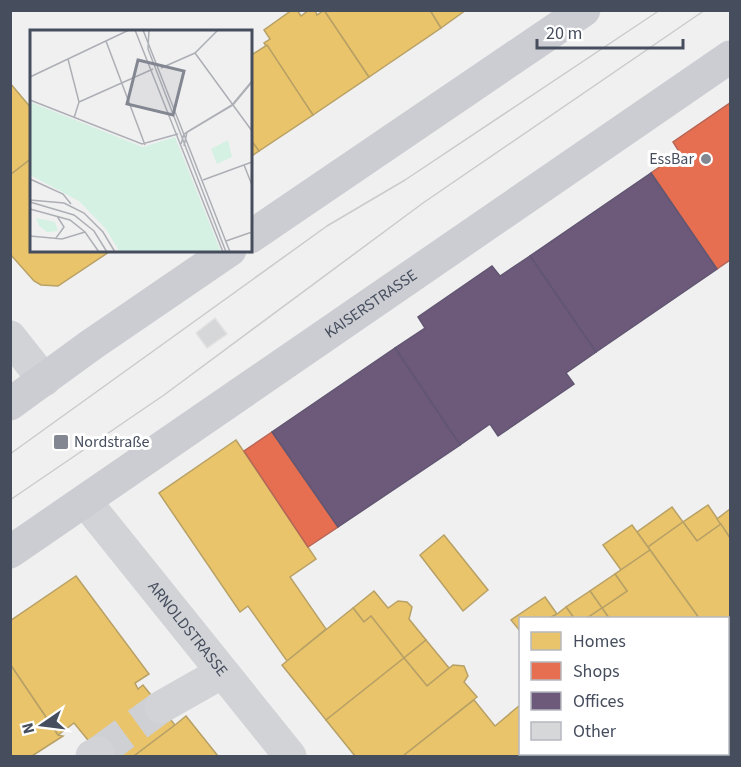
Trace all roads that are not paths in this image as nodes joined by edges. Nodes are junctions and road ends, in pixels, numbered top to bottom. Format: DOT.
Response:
graph roads {
  1 [pos="584,10"];
  2 [pos="730,57"];
  3 [pos="252,236"];
  4 [pos="227,252"];
  5 [pos="10,337"];
  6 [pos="44,380"];
  7 [pos="10,404"];
  8 [pos="85,501"];
  9 [pos="10,552"];
  10 [pos="221,673"];
  11 [pos="161,707"];
  12 [pos="290,756"];
  1 -- 3 [label="main road"];
  2 -- 8 [label="main road, KAISERSTRASSE"];
  4 -- 6 [label="main road"];
  5 -- 6 [label="street"];
  6 -- 7 [label="main road"];
  8 -- 9 [label="main road, KAISERSTRASSE"];
  8 -- 10 [label="street, ARNOLDSTRASSE"];
  10 -- 11 [label="street"];
  10 -- 12 [label="street, ARNOLDSTRASSE"];
}
